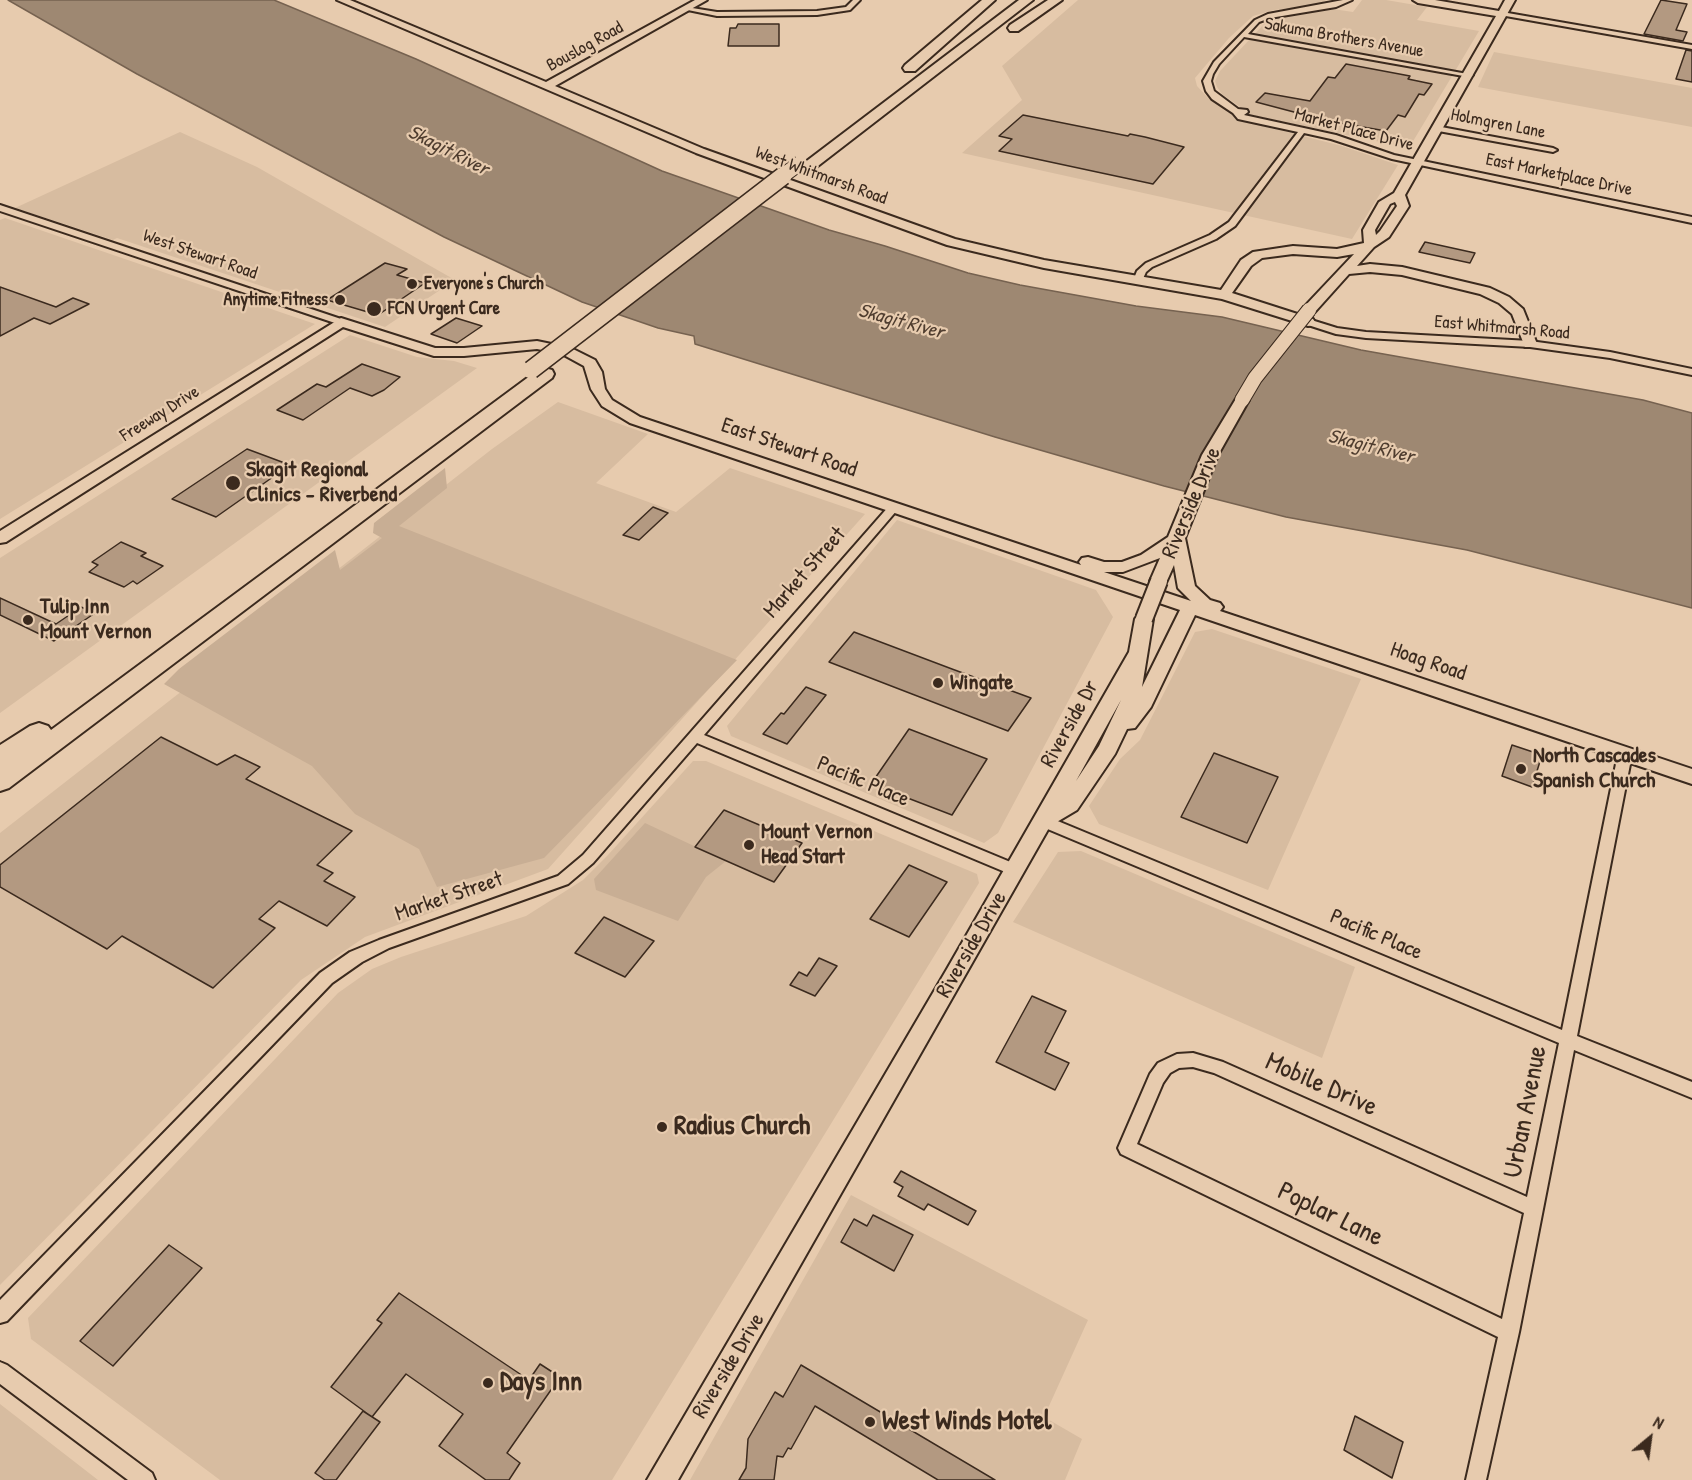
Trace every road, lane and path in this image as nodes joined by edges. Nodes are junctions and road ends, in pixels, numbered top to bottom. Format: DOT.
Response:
graph roads {
  1 [pos="342,0"];
  2 [pos="702,0"];
  3 [pos="857,0"];
  4 [pos="989,0"];
  5 [pos="1005,0"];
  6 [pos="1027,0"];
  7 [pos="1056,0"];
  8 [pos="1349,0"];
  9 [pos="1418,0"];
  10 [pos="1510,0"];
  11 [pos="686,9"];
  12 [pos="1502,14"];
  13 [pos="1242,35"];
  14 [pos="1692,47"];
  15 [pos="900,76"];
  16 [pos="1467,78"];
  17 [pos="546,87"];
  18 [pos="882,92"];
  19 [pos="869,119"];
  20 [pos="1436,128"];
  21 [pos="1302,131"];
  22 [pos="829,140"];
  23 [pos="1553,150"];
  24 [pos="1418,163"];
  25 [pos="804,165"];
  26 [pos="1399,195"];
  27 [pos="0,208"];
  28 [pos="1692,220"];
  29 [pos="1377,247"];
  30 [pos="1317,253"];
  31 [pos="1402,271"];
  32 [pos="1339,276"];
  33 [pos="1138,281"];
  34 [pos="1224,295"];
  35 [pos="1309,316"];
  36 [pos="341,322"];
  37 [pos="1530,344"];
  38 [pos="566,351"];
  39 [pos="538,372"];
  40 [pos="1692,372"];
  41 [pos="894,507"];
  42 [pos="947,524"];
  43 [pos="1179,532"];
  44 [pos="0,538"];
  45 [pos="1154,587"];
  46 [pos="241,600"];
  47 [pos="1190,607"];
  48 [pos="1139,651"];
  49 [pos="1399,677"];
  50 [pos="694,736"];
  51 [pos="1108,749"];
  52 [pos="1625,754"];
  53 [pos="0,759"];
  54 [pos="1692,777"];
  55 [pos="0,781"];
  56 [pos="0,797"];
  57 [pos="1043,821"];
  58 [pos="1015,870"];
  59 [pos="1568,1040"];
  60 [pos="1692,1089"];
  61 [pos="1127,1148"];
  62 [pos="1534,1209"];
  63 [pos="0,1314"];
  64 [pos="1509,1332"];
  65 [pos="0,1372"];
  66 [pos="145,1480"];
  67 [pos="662,1480"];
  68 [pos="1476,1480"];
  1 -- 17 [label="main road, West Whitmarsh Road"];
  2 -- 11 [label="main road, Bouslog Road"];
  3 -- 11 [label="street"];
  4 -- 15 [label="highway"];
  5 -- 22 [label="highway"];
  6 -- 19 [label="highway"];
  7 -- 19 [label="highway"];
  8 -- 13 [label="street"];
  9 -- 12 [label="main road"];
  10 -- 12 [label="main road"];
  11 -- 17 [label="main road, Bouslog Road"];
  12 -- 14 [label="street"];
  12 -- 16 [label="main road"];
  13 -- 16 [label="street, Sakuma Brothers Avenue"];
  13 -- 21 [label="street, Market Place Drive"];
  16 -- 20 [label="main road"];
  17 -- 33 [label="main road, West Whitmarsh Road"];
  18 -- 22 [label="highway"];
  19 -- 25 [label="highway"];
  20 -- 23 [label="street, Holmgren Lane"];
  20 -- 24 [label="main road"];
  21 -- 24 [label="street, Market Place Drive"];
  21 -- 33 [label="street"];
  22 -- 25 [label="highway"];
  24 -- 26 [label="main road"];
  24 -- 28 [label="street, East Marketplace Drive"];
  25 -- 39 [label="highway"];
  26 -- 29 [label="main road, Riverside Drive"];
  26 -- 29 [label="main road"];
  27 -- 36 [label="street, West Stewart Road"];
  29 -- 30 [label="main road"];
  29 -- 31 [label="main road"];
  29 -- 32 [label="main road, Riverside Drive"];
  30 -- 32 [label="main road"];
  30 -- 34 [label="main road"];
  31 -- 32 [label="main road"];
  31 -- 37 [label="main road"];
  32 -- 35 [label="main road, Riverside Drive"];
  33 -- 34 [label="main road, West Whitmarsh Road"];
  34 -- 35 [label="main road, West Whitmarsh Road"];
  35 -- 37 [label="street, East Whitmarsh Road"];
  35 -- 43 [label="main road, Riverside Drive, bridge"];
  36 -- 38 [label="main road, West Stewart Road"];
  36 -- 44 [label="main road, Freeway Drive"];
  37 -- 40 [label="street, East Whitmarsh Road"];
  38 -- 41 [label="main road, East Stewart Road"];
  39 -- 46 [label="highway"];
  39 -- 53 [label="highway"];
  41 -- 42 [label="main road, East Stewart Road"];
  41 -- 50 [label="street, Market Street"];
  42 -- 43 [label="main road"];
  42 -- 45 [label="main road, East Stewart Road"];
  43 -- 45 [label="main road, Riverside Drive"];
  43 -- 49 [label="main road"];
  45 -- 47 [label="main road, Hoag Road"];
  45 -- 48 [label="main road, Riverside Drive, bridge"];
  46 -- 55 [label="highway"];
  46 -- 56 [label="highway"];
  47 -- 49 [label="main road, Hoag Road"];
  47 -- 51 [label="main road"];
  48 -- 51 [label="main road, Riverside Drive"];
  48 -- 57 [label="main road, Riverside Dr"];
  49 -- 52 [label="main road, Hoag Road"];
  50 -- 58 [label="street, Pacific Place"];
  50 -- 63 [label="street, Market Street"];
  51 -- 57 [label="main road, Riverside Drive"];
  52 -- 54 [label="main road, Hoag Road"];
  52 -- 59 [label="street, Urban Avenue"];
  57 -- 58 [label="main road, Riverside Drive"];
  57 -- 59 [label="street, Pacific Place"];
  58 -- 67 [label="main road, Riverside Drive"];
  59 -- 60 [label="street, Pacific Place"];
  59 -- 62 [label="street, Urban Avenue"];
  61 -- 62 [label="street, Mobile Drive"];
  61 -- 64 [label="street, Poplar Lane"];
  62 -- 64 [label="street, Urban Avenue"];
  64 -- 68 [label="street, Urban Avenue"];
  65 -- 66 [label="street"];
}
